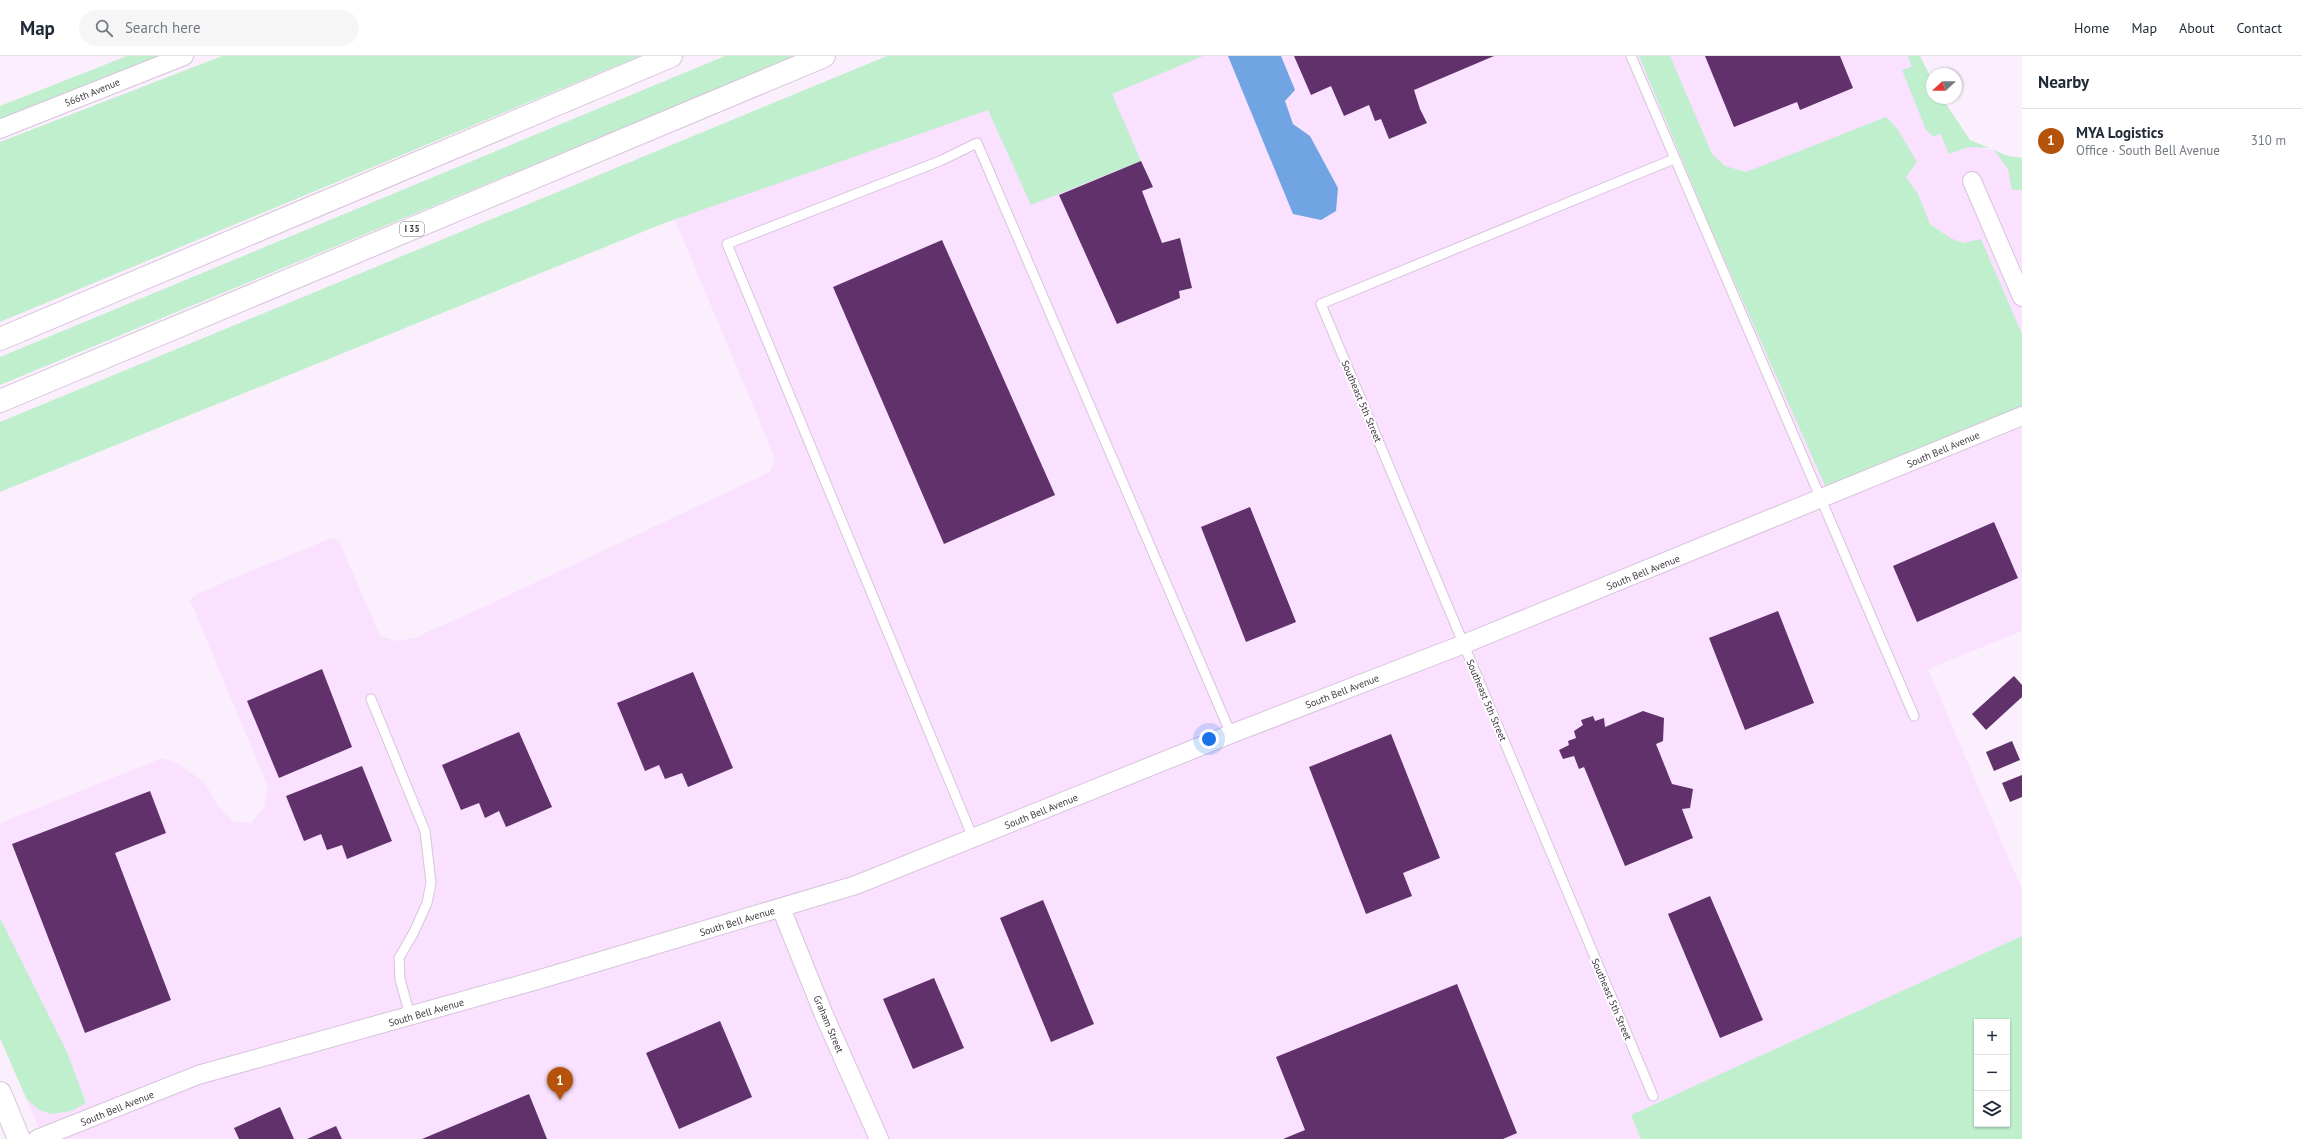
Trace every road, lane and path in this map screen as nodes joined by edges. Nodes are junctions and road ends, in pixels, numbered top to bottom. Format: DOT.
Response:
graph roads {
  1 [pos="184,56"];
  2 [pos="671,56"];
  3 [pos="824,56"];
  4 [pos="1631,56"];
  5 [pos="0,129"];
  6 [pos="1674,159"];
  7 [pos="1972,181"];
  8 [pos="2022,297"];
  9 [pos="0,339"];
  10 [pos="0,400"];
  11 [pos="2022,416"];
  12 [pos="1822,499"];
  13 [pos="1464,644"];
  14 [pos="371,699"];
  15 [pos="1914,716"];
  16 [pos="1231,734"];
  17 [pos="973,838"];
  18 [pos="781,908"];
  19 [pos="410,1016"];
  20 [pos="0,1094"];
  21 [pos="1653,1096"];
  22 [pos="19,1139"];
  23 [pos="37,1139"];
  24 [pos="880,1139"];
  1 -- 5 [label="street, 566th Avenue"];
  2 -- 9 [label="main road"];
  3 -- 10 [label="main road, I 35"];
  4 -- 6 [label="lane"];
  6 -- 12 [label="lane"];
  6 -- 13 [label="lane, Southeast 5th Street"];
  7 -- 8 [label="street"];
  11 -- 12 [label="street, South Bell Avenue"];
  12 -- 13 [label="street, South Bell Avenue"];
  12 -- 15 [label="lane"];
  13 -- 16 [label="street, South Bell Avenue"];
  13 -- 21 [label="lane, Southeast 5th Street"];
  14 -- 19 [label="lane"];
  16 -- 17 [label="street, South Bell Avenue"];
  16 -- 17 [label="lane"];
  17 -- 18 [label="street, South Bell Avenue"];
  18 -- 19 [label="street, South Bell Avenue"];
  18 -- 24 [label="street, Graham Street"];
  19 -- 23 [label="street, South Bell Avenue"];
  20 -- 22 [label="main road"];
}
